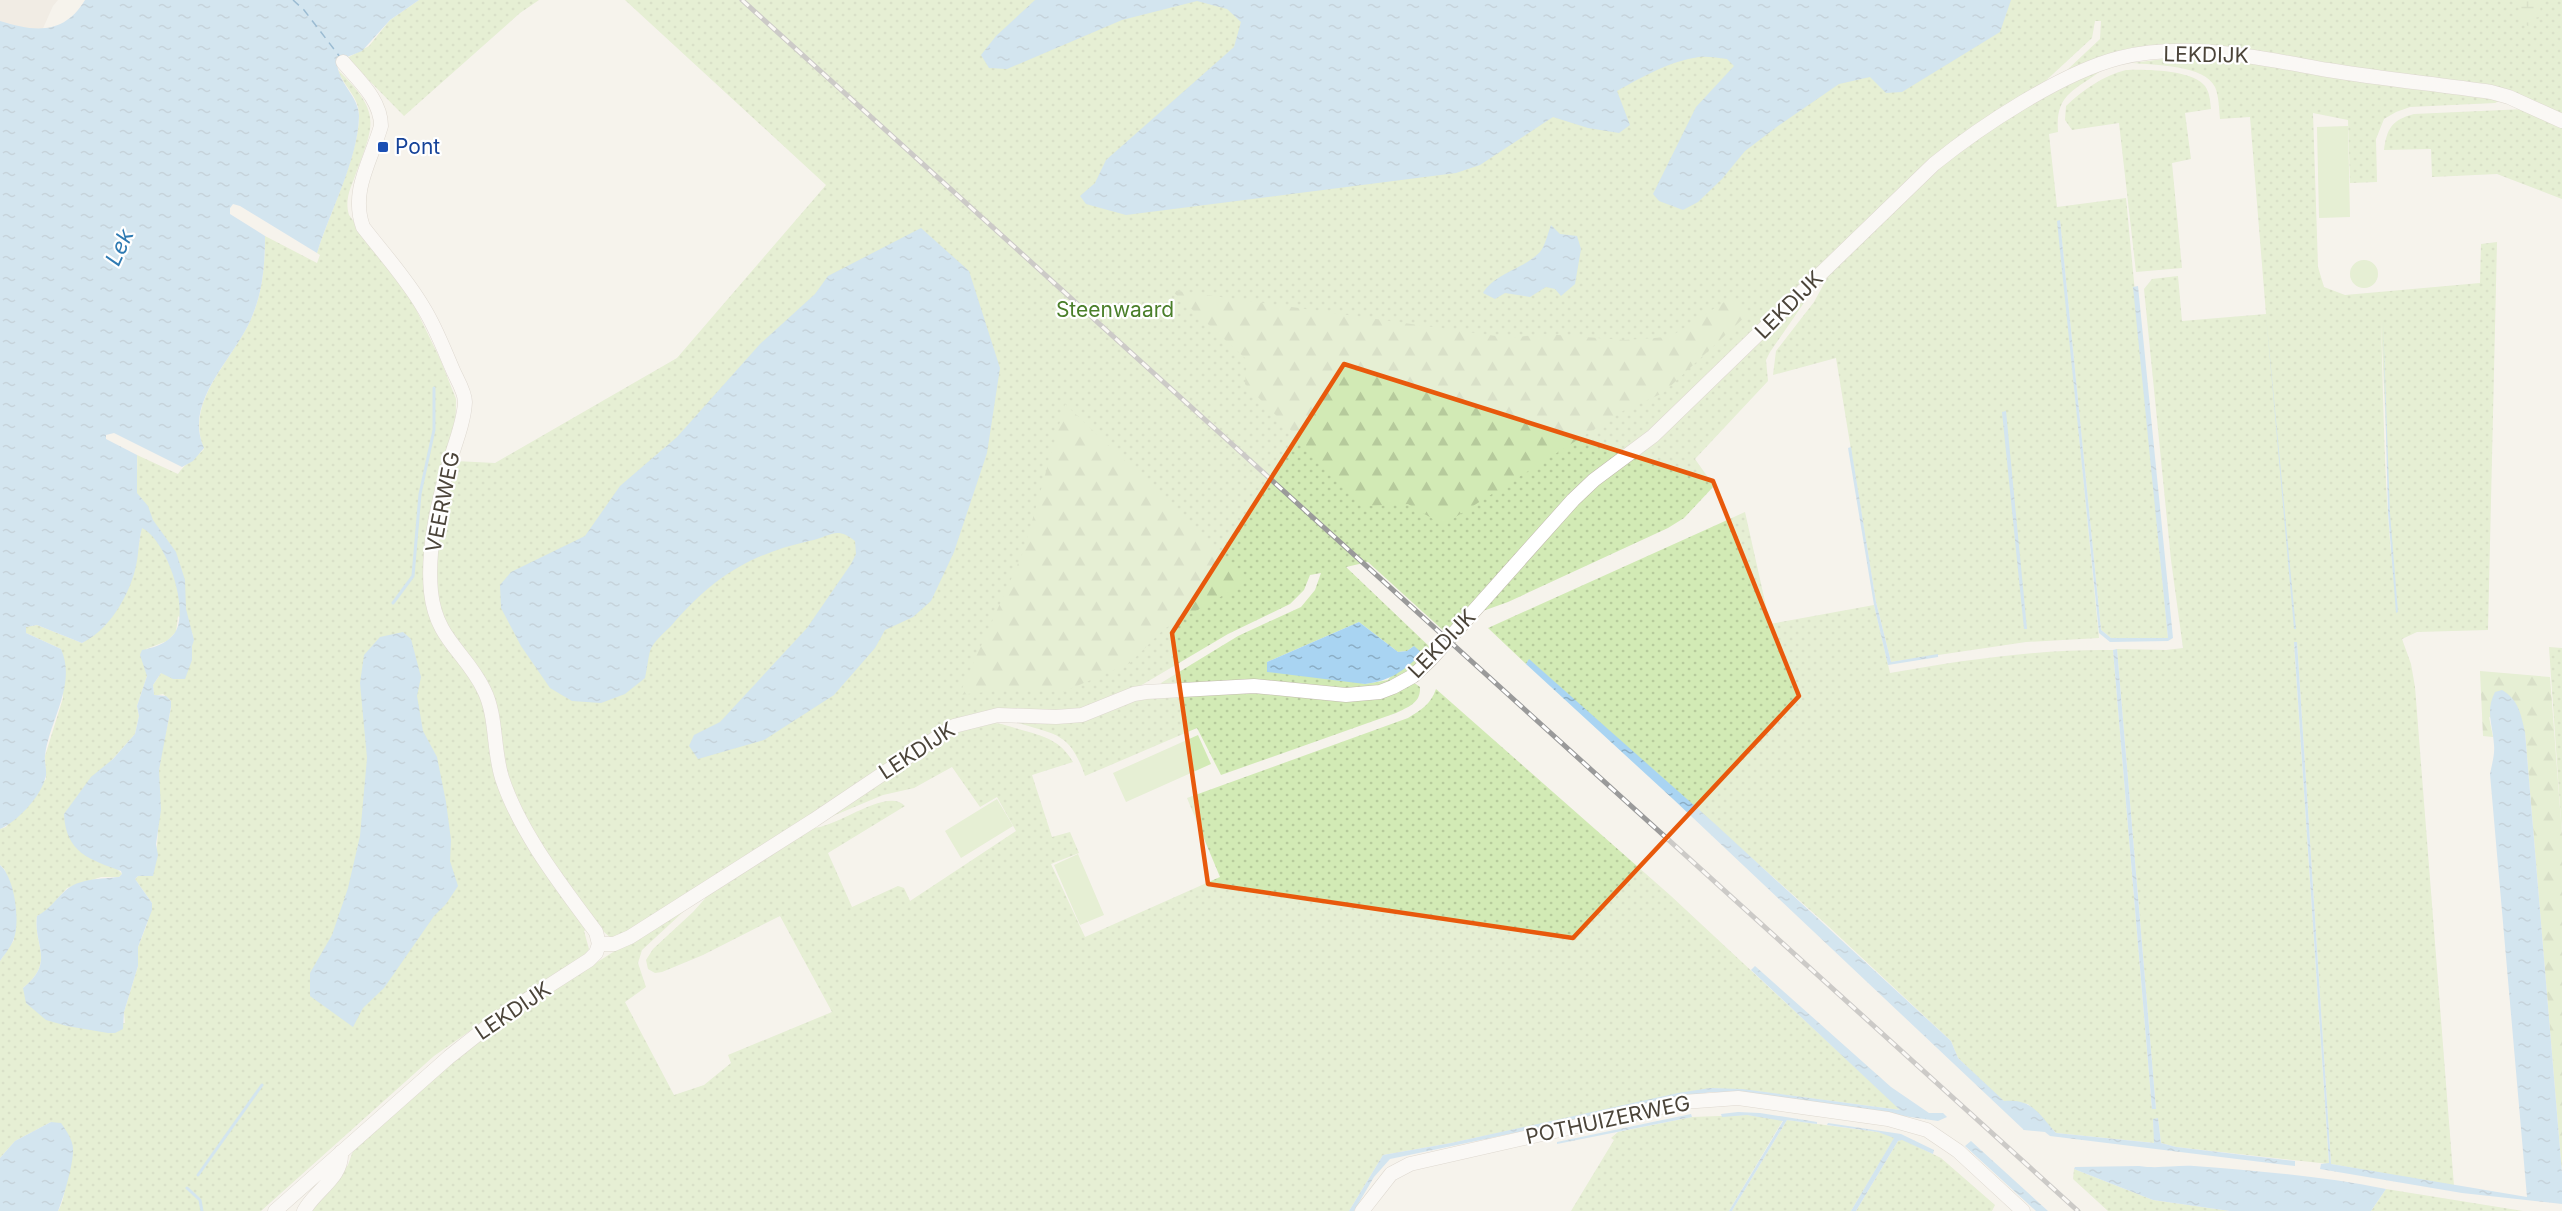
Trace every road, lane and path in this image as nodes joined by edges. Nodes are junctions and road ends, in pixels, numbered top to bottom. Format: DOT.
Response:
graph roads {
  1 [pos="343,62"];
  2 [pos="2562,121"];
  3 [pos="599,944"];
  4 [pos="341,1152"];
  5 [pos="275,1211"];
  6 [pos="304,1211"];
  7 [pos="1362,1211"];
  8 [pos="2023,1211"];
  1 -- 3 [label="street, VEERWEG"];
  2 -- 3 [label="street, LEKDIJK"];
  3 -- 4 [label="street, LEKDIJK"];
  4 -- 5 [label="street, LEKDIJK"];
  4 -- 6 [label="street"];
  7 -- 8 [label="street, POTHUIZERWEG"];
}
